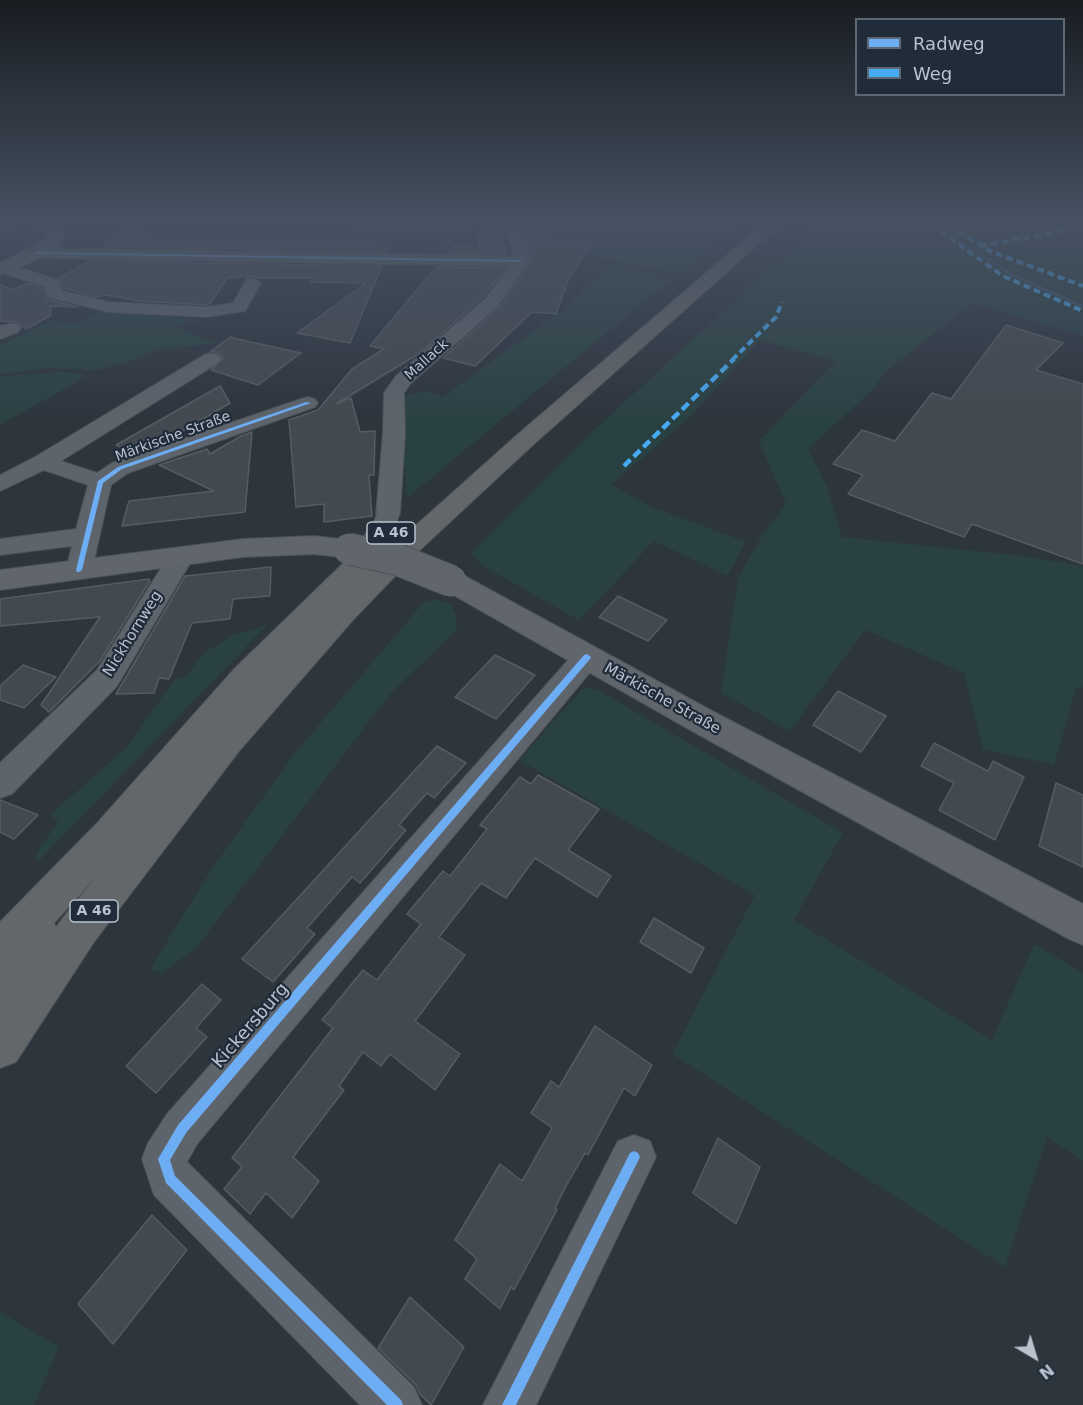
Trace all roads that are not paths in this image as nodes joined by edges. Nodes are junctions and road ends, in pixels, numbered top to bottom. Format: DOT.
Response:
graph roads {
  1 [pos="54,291"];
  2 [pos="249,291"];
  3 [pos="500,291"];
  4 [pos="675,291"];
  5 [pos="696,291"];
  6 [pos="211,359"];
  7 [pos="308,403"];
  8 [pos="43,462"];
  9 [pos="100,482"];
  10 [pos="0,484"];
  11 [pos="88,536"];
  12 [pos="0,547"];
  13 [pos="361,550"];
  14 [pos="182,555"];
  15 [pos="79,570"];
  16 [pos="0,580"];
  17 [pos="587,657"];
  18 [pos="192,741"];
  19 [pos="0,784"];
  20 [pos="1083,925"];
  21 [pos="0,952"];
  22 [pos="0,987"];
  23 [pos="0,1046"];
  24 [pos="634,1157"];
  25 [pos="396,1405"];
  26 [pos="509,1405"];
  1 -- 2 [label="street"];
  3 -- 13 [label="street, Mallack, bridge"];
  4 -- 18 [label="highway, A 46"];
  5 -- 23 [label="highway, A 46"];
  6 -- 8 [label="street"];
  7 -- 9 [label="street, Märkische Straße"];
  8 -- 9 [label="street"];
  8 -- 10 [label="street"];
  9 -- 11 [label="street"];
  11 -- 12 [label="street"];
  11 -- 15 [label="street"];
  13 -- 14 [label="main road, Märkische Straße"];
  13 -- 17 [label="main road, Märkische Straße, bridge"];
  14 -- 15 [label="main road, Märkische Straße"];
  14 -- 19 [label="street, Nickhornweg"];
  15 -- 16 [label="main road, Märkische Straße"];
  17 -- 20 [label="main road, Märkische Straße"];
  17 -- 25 [label="street, Kickersburg"];
  18 -- 21 [label="highway"];
  18 -- 22 [label="highway, A 46"];
  24 -- 26 [label="street"];
}
